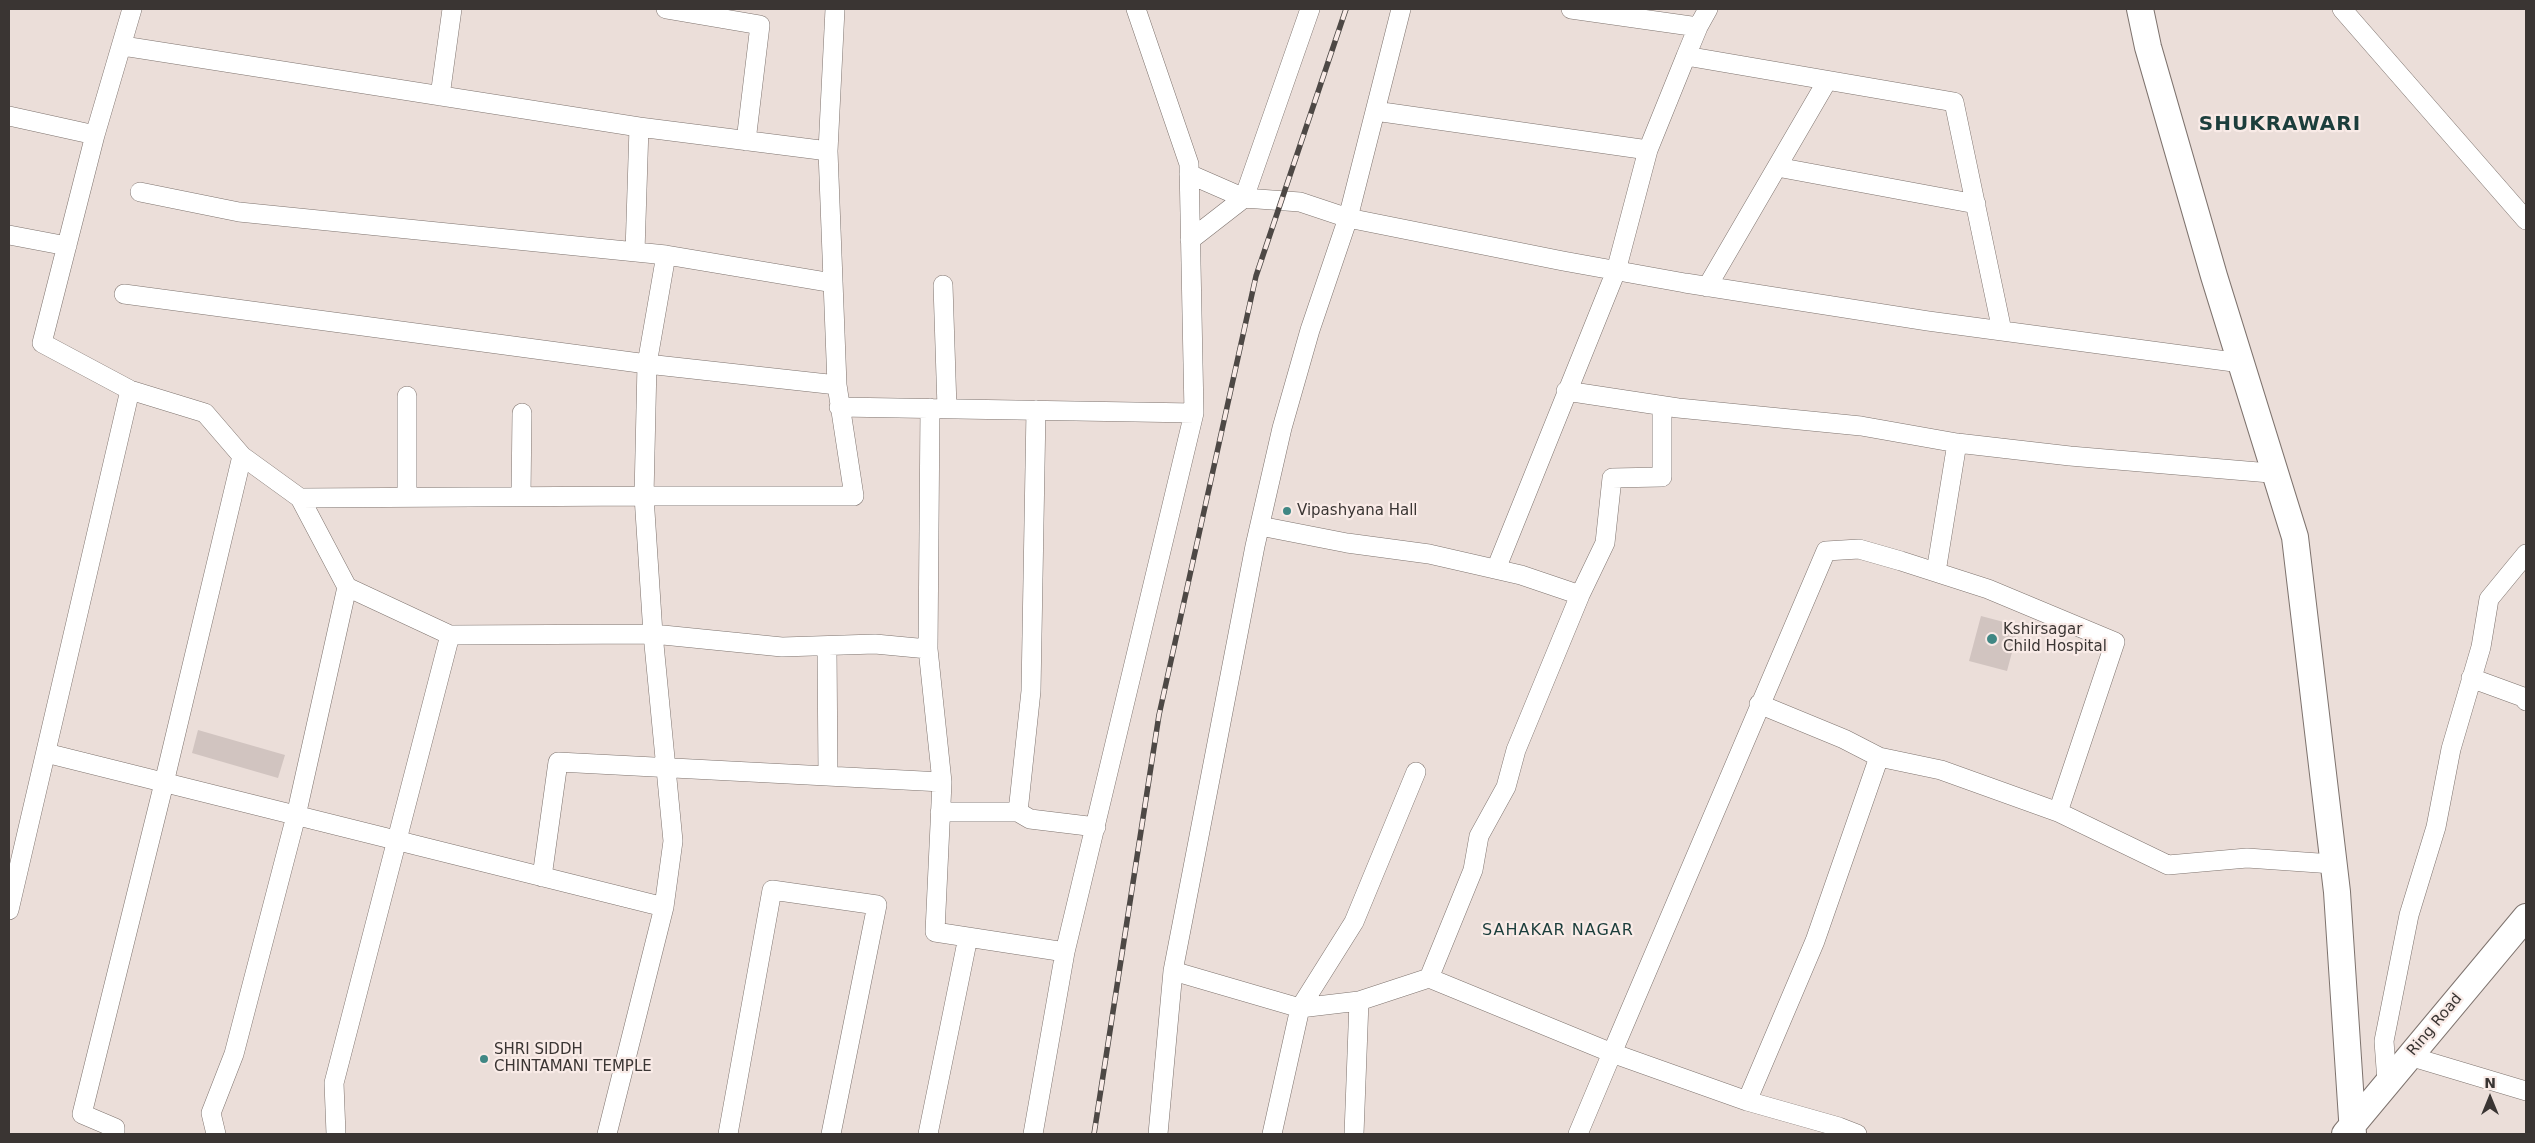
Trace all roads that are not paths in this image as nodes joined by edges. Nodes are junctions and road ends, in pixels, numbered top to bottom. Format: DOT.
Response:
graph roads {
  1 [pos="132,9"];
  2 [pos="452,9"];
  3 [pos="672,9"];
  4 [pos="835,9"];
  5 [pos="1136,9"];
  6 [pos="1310,9"];
  7 [pos="1401,9"];
  8 [pos="1572,9"];
  9 [pos="1708,9"];
  10 [pos="2140,9"];
  11 [pos="2342,9"];
  12 [pos="1698,27"];
  13 [pos="123,46"];
  14 [pos="1686,56"];
  15 [pos="1827,81"];
  16 [pos="440,96"];
  17 [pos="1375,111"];
  18 [pos="9,116"];
  19 [pos="639,126"];
  20 [pos="95,135"];
  21 [pos="746,141"];
  22 [pos="1648,150"];
  23 [pos="828,152"];
  24 [pos="1777,167"];
  25 [pos="1189,174"];
  26 [pos="140,192"];
  27 [pos="1244,198"];
  28 [pos="1976,204"];
  29 [pos="1348,218"];
  30 [pos="2526,220"];
  31 [pos="9,235"];
  32 [pos="1190,240"];
  33 [pos="67,246"];
  34 [pos="635,252"];
  35 [pos="666,256"];
  36 [pos="1616,271"];
  37 [pos="833,283"];
  38 [pos="943,285"];
  39 [pos="1707,287"];
  40 [pos="124,294"];
  41 [pos="2002,331"];
  42 [pos="2241,363"];
  43 [pos="647,364"];
  44 [pos="837,385"];
  45 [pos="130,390"];
  46 [pos="1566,391"];
  47 [pos="407,396"];
  48 [pos="1662,406"];
  49 [pos="839,407"];
  50 [pos="938,408"];
  51 [pos="1036,410"];
  52 [pos="522,413"];
  53 [pos="1194,413"];
  54 [pos="1958,443"];
  55 [pos="242,456"];
  56 [pos="2274,472"];
  57 [pos="521,496"];
  58 [pos="644,496"];
  59 [pos="407,497"];
  60 [pos="300,498"];
  61 [pos="1260,526"];
  62 [pos="2526,554"];
  63 [pos="1496,570"];
  64 [pos="1936,572"];
  65 [pos="347,587"];
  66 [pos="1580,595"];
  67 [pos="653,634"];
  68 [pos="450,635"];
  69 [pos="827,648"];
  70 [pos="928,649"];
  71 [pos="2471,678"];
  72 [pos="2526,701"];
  73 [pos="1759,704"];
  74 [pos="46,753"];
  75 [pos="1879,757"];
  76 [pos="666,767"];
  77 [pos="1416,772"];
  78 [pos="828,776"];
  79 [pos="942,782"];
  80 [pos="164,783"];
  81 [pos="940,812"];
  82 [pos="1018,812"];
  83 [pos="2058,812"];
  84 [pos="296,816"];
  85 [pos="1096,827"];
  86 [pos="397,842"];
  87 [pos="2333,864"];
  88 [pos="542,877"];
  89 [pos="664,907"];
  90 [pos="9,910"];
  91 [pos="2526,917"];
  92 [pos="968,937"];
  93 [pos="1066,952"];
  94 [pos="1173,971"];
  95 [pos="1429,978"];
  96 [pos="1359,1001"];
  97 [pos="1300,1008"];
  98 [pos="1612,1053"];
  99 [pos="2409,1056"];
  100 [pos="2387,1082"];
  101 [pos="2526,1091"];
  102 [pos="1747,1101"];
  103 [pos="1837,1131"];
  104 [pos="2350,1131"];
  105 [pos="115,1134"];
  106 [pos="216,1134"];
  107 [pos="336,1134"];
  108 [pos="607,1134"];
  109 [pos="728,1134"];
  110 [pos="832,1134"];
  111 [pos="928,1134"];
  112 [pos="1033,1134"];
  113 [pos="1158,1134"];
  114 [pos="1272,1134"];
  115 [pos="1354,1134"];
  116 [pos="1578,1134"];
  117 [pos="1857,1134"];
  1 -- 13 [label="street"];
  2 -- 16 [label="street"];
  3 -- 21 [label="street"];
  4 -- 23 [label="street"];
  5 -- 25 [label="street"];
  6 -- 27 [label="street"];
  7 -- 17 [label="street"];
  8 -- 12 [label="street"];
  9 -- 12 [label="street"];
  10 -- 42 [label="street"];
  11 -- 30 [label="street"];
  12 -- 14 [label="street"];
  13 -- 16 [label="street"];
  13 -- 20 [label="street"];
  14 -- 15 [label="street"];
  14 -- 22 [label="street"];
  15 -- 24 [label="street"];
  15 -- 28 [label="street"];
  16 -- 19 [label="street"];
  17 -- 22 [label="street"];
  17 -- 29 [label="street"];
  18 -- 20 [label="street"];
  19 -- 21 [label="street"];
  19 -- 34 [label="street"];
  20 -- 33 [label="street"];
  21 -- 23 [label="street"];
  22 -- 36 [label="street"];
  23 -- 37 [label="street"];
  24 -- 28 [label="street"];
  24 -- 39 [label="street"];
  25 -- 27 [label="street"];
  25 -- 32 [label="street"];
  26 -- 34 [label="street"];
  27 -- 29 [label="street"];
  27 -- 32 [label="street"];
  28 -- 41 [label="street"];
  29 -- 36 [label="street"];
  29 -- 61 [label="street"];
  31 -- 33 [label="street"];
  32 -- 53 [label="street"];
  33 -- 45 [label="street"];
  34 -- 35 [label="street"];
  35 -- 37 [label="street"];
  35 -- 43 [label="street"];
  36 -- 39 [label="street"];
  36 -- 46 [label="street"];
  37 -- 44 [label="street"];
  38 -- 50 [label="street"];
  39 -- 41 [label="street"];
  40 -- 43 [label="street"];
  41 -- 42 [label="street"];
  42 -- 56 [label="street"];
  43 -- 44 [label="street"];
  43 -- 58 [label="street"];
  44 -- 49 [label="street"];
  45 -- 55 [label="street"];
  45 -- 74 [label="street"];
  46 -- 48 [label="street"];
  46 -- 63 [label="street"];
  47 -- 59 [label="street"];
  48 -- 54 [label="street"];
  48 -- 66 [label="street"];
  49 -- 50 [label="street"];
  49 -- 58 [label="street"];
  50 -- 51 [label="street"];
  50 -- 70 [label="street"];
  51 -- 53 [label="street"];
  51 -- 82 [label="street"];
  52 -- 57 [label="street"];
  53 -- 85 [label="street"];
  54 -- 56 [label="street"];
  54 -- 64 [label="street"];
  55 -- 60 [label="street"];
  55 -- 80 [label="street"];
  56 -- 87 [label="street"];
  57 -- 58 [label="street"];
  57 -- 59 [label="street"];
  58 -- 67 [label="street"];
  59 -- 60 [label="street"];
  60 -- 65 [label="street"];
  61 -- 63 [label="street"];
  61 -- 94 [label="street"];
  62 -- 71 [label="street"];
  63 -- 66 [label="street"];
  64 -- 73 [label="street"];
  64 -- 83 [label="street"];
  65 -- 68 [label="street"];
  65 -- 84 [label="street"];
  66 -- 95 [label="street"];
  67 -- 68 [label="street"];
  67 -- 69 [label="street"];
  67 -- 76 [label="street"];
  68 -- 86 [label="street"];
  69 -- 70 [label="street"];
  69 -- 78 [label="street"];
  70 -- 79 [label="street"];
  71 -- 72 [label="street"];
  71 -- 100 [label="street"];
  73 -- 75 [label="street"];
  73 -- 98 [label="street"];
  74 -- 80 [label="street"];
  74 -- 90 [label="street"];
  75 -- 83 [label="street"];
  75 -- 102 [label="street"];
  76 -- 78 [label="street"];
  76 -- 88 [label="street"];
  76 -- 89 [label="street"];
  77 -- 97 [label="street"];
  78 -- 79 [label="street"];
  79 -- 81 [label="street"];
  80 -- 84 [label="street"];
  80 -- 105 [label="street"];
  81 -- 82 [label="street"];
  81 -- 92 [label="street"];
  82 -- 85 [label="street"];
  83 -- 87 [label="street"];
  84 -- 86 [label="street"];
  84 -- 106 [label="street"];
  85 -- 93 [label="street"];
  86 -- 88 [label="street"];
  86 -- 107 [label="street"];
  87 -- 104 [label="street"];
  88 -- 89 [label="street"];
  89 -- 108 [label="street"];
  91 -- 99 [label="street, Ring Road"];
  92 -- 93 [label="street"];
  92 -- 111 [label="street"];
  93 -- 112 [label="street"];
  94 -- 97 [label="street"];
  94 -- 113 [label="street"];
  95 -- 96 [label="street"];
  95 -- 98 [label="street"];
  96 -- 97 [label="street"];
  96 -- 115 [label="street"];
  97 -- 114 [label="street"];
  98 -- 102 [label="street"];
  98 -- 116 [label="street"];
  99 -- 100 [label="street, Ring Road"];
  99 -- 101 [label="street"];
  100 -- 104 [label="street, Ring Road"];
  102 -- 103 [label="street"];
  103 -- 117 [label="street"];
  109 -- 110 [label="street"];
}
